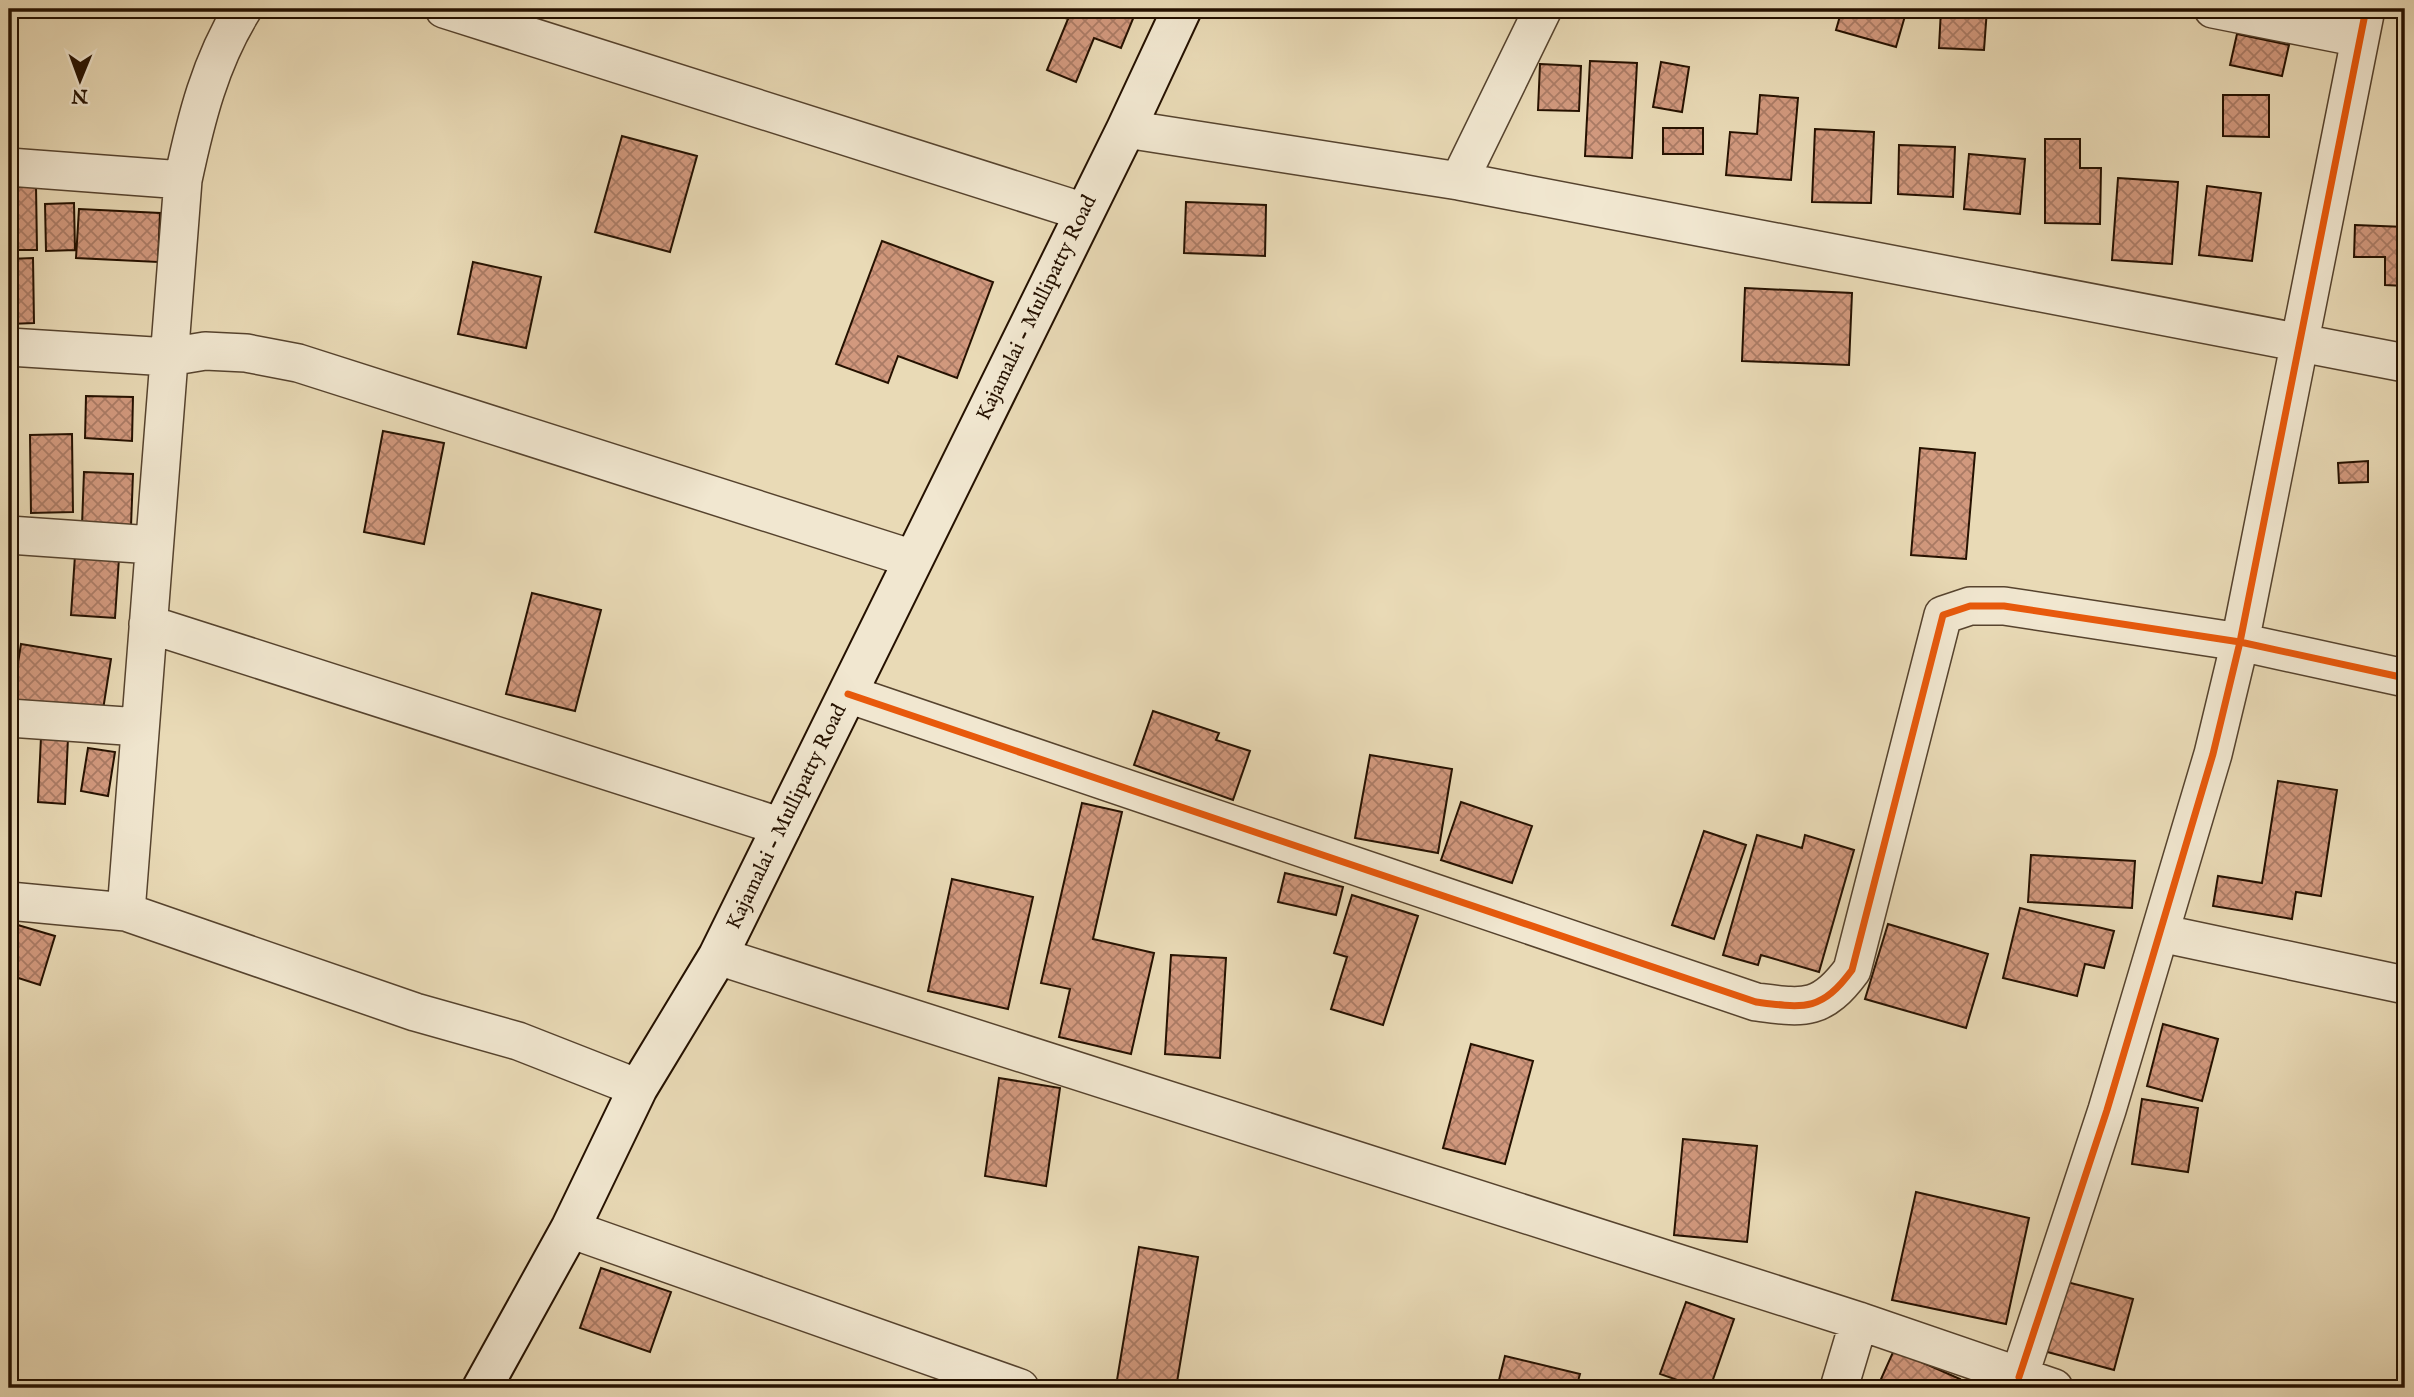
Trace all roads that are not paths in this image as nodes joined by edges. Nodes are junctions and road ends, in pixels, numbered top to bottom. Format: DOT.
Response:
graph roads {
  1 [pos="243,9"];
  2 [pos="444,9"];
  3 [pos="1182,9"];
  4 [pos="1543,9"];
  5 [pos="2213,9"];
  6 [pos="2363,23"];
  7 [pos="1126,129"];
  8 [pos="9,167"];
  9 [pos="183,180"];
  10 [pos="1459,181"];
  11 [pos="1084,212"];
  12 [pos="2300,343"];
  13 [pos="9,347"];
  14 [pos="169,357"];
  15 [pos="2405,363"];
  16 [pos="9,535"];
  17 [pos="153,545"];
  18 [pos="914,559"];
  19 [pos="148,624"];
  20 [pos="2240,642"];
  21 [pos="2405,678"];
  22 [pos="848,694"];
  23 [pos="9,718"];
  24 [pos="140,727"];
  25 [pos="782,827"];
  26 [pos="9,901"];
  27 [pos="127,912"];
  28 [pos="2160,933"];
  29 [pos="718,956"];
  30 [pos="2405,985"];
  31 [pos="638,1088"];
  32 [pos="570,1229"];
  33 [pos="1859,1321"];
  34 [pos="2019,1377"];
  35 [pos="482,1388"];
  36 [pos="1020,1388"];
  37 [pos="1839,1388"];
  38 [pos="2054,1388"];
  1 -- 9 [label="street"];
  2 -- 11 [label="street"];
  3 -- 7 [label="main road, Kajamalai - Mullipatty Road"];
  4 -- 10 [label="street"];
  5 -- 6 [label="street"];
  6 -- 12 [label="street"];
  7 -- 10 [label="street"];
  7 -- 11 [label="main road, Kajamalai - Mullipatty Road"];
  8 -- 9 [label="street"];
  9 -- 14 [label="street"];
  10 -- 12 [label="street"];
  11 -- 18 [label="main road, Kajamalai - Mullipatty Road"];
  12 -- 15 [label="street"];
  12 -- 20 [label="street"];
  13 -- 14 [label="street"];
  14 -- 17 [label="street"];
  14 -- 18 [label="street"];
  16 -- 17 [label="street"];
  17 -- 19 [label="street"];
  18 -- 22 [label="main road, Kajamalai - Mullipatty Road"];
  19 -- 24 [label="street"];
  19 -- 25 [label="street"];
  20 -- 21 [label="street"];
  20 -- 22 [label="street"];
  20 -- 28 [label="street"];
  22 -- 25 [label="main road, Kajamalai - Mullipatty Road"];
  23 -- 24 [label="street"];
  24 -- 27 [label="street"];
  25 -- 29 [label="main road, Kajamalai - Mullipatty Road"];
  26 -- 27 [label="street"];
  27 -- 31 [label="street"];
  28 -- 30 [label="street"];
  28 -- 34 [label="street"];
  29 -- 31 [label="main road, Kajamalai - Mullipatty Road"];
  29 -- 33 [label="street"];
  31 -- 32 [label="main road, Kajamalai - Mullipatty Road"];
  32 -- 35 [label="main road, Kajamalai - Mullipatty Road"];
  32 -- 36 [label="street"];
  33 -- 34 [label="street"];
  33 -- 37 [label="street"];
  34 -- 38 [label="street"];
}
